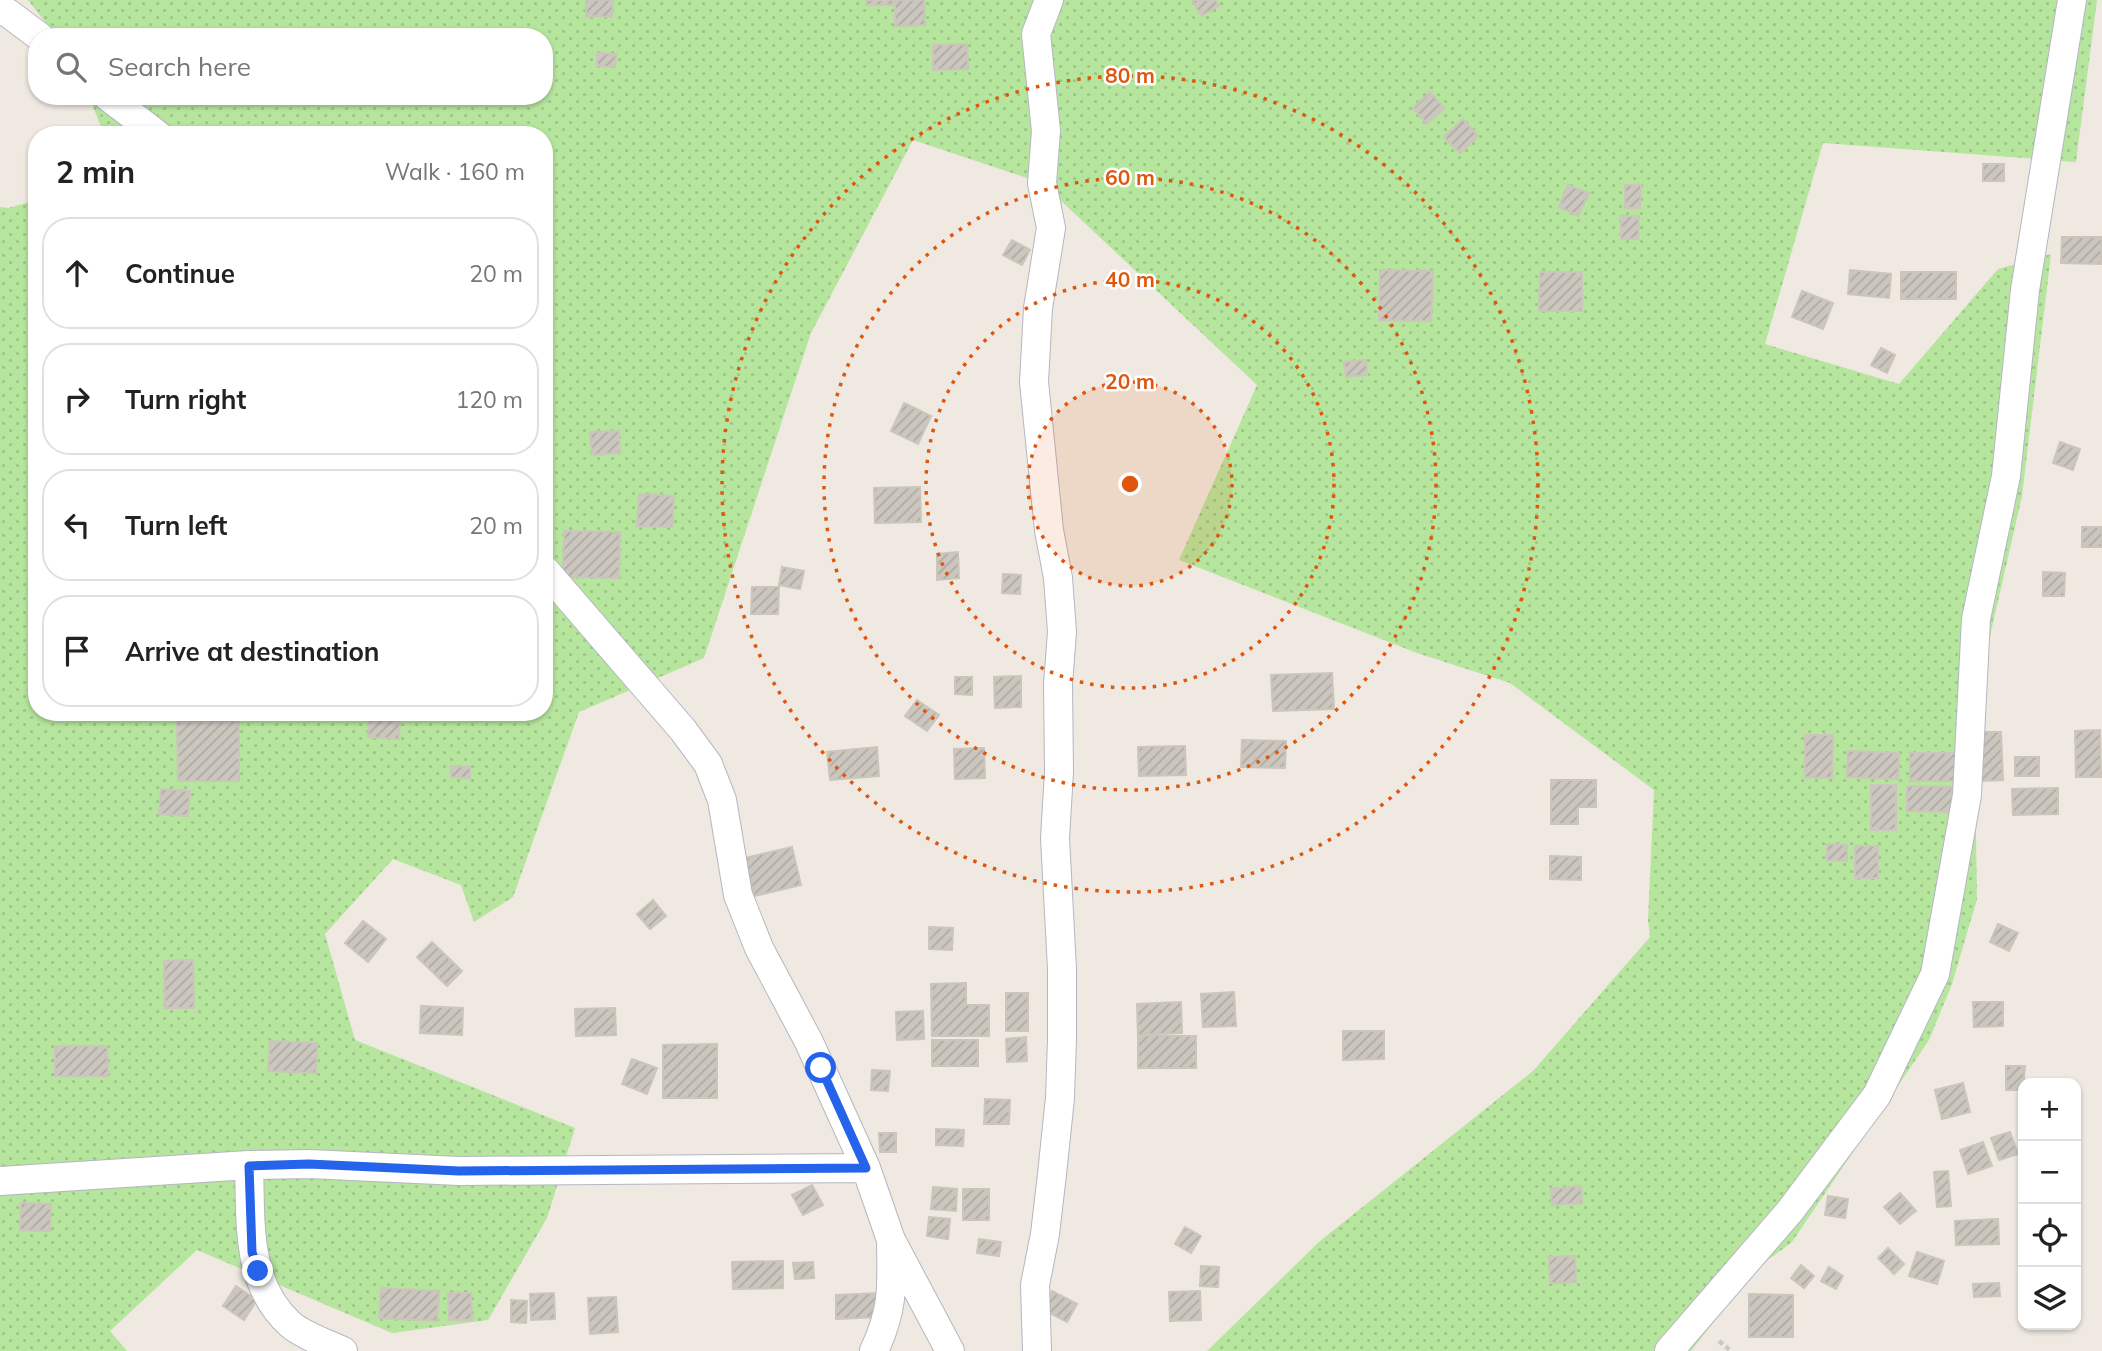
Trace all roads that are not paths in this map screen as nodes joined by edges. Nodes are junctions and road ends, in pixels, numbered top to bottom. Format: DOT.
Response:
graph roads {
  1 [pos="1049,0"];
  2 [pos="2072,0"];
  3 [pos="0,10"];
  4 [pos="28,28"];
  5 [pos="119,105"];
  6 [pos="146,126"];
  7 [pos="553,579"];
  8 [pos="249,1166"];
  9 [pos="866,1168"];
  10 [pos="0,1181"];
  11 [pos="891,1240"];
  12 [pos="343,1351"];
  13 [pos="874,1351"];
  14 [pos="950,1351"];
  15 [pos="1037,1351"];
  16 [pos="1669,1351"];
  1 -- 15 [label="street"];
  2 -- 16 [label="street"];
  3 -- 4 [label="street"];
  5 -- 6 [label="street"];
  7 -- 9 [label="street"];
  8 -- 9 [label="street"];
  8 -- 10 [label="street"];
  8 -- 12 [label="street"];
  9 -- 11 [label="street"];
  11 -- 13 [label="street"];
  11 -- 14 [label="street"];
}
